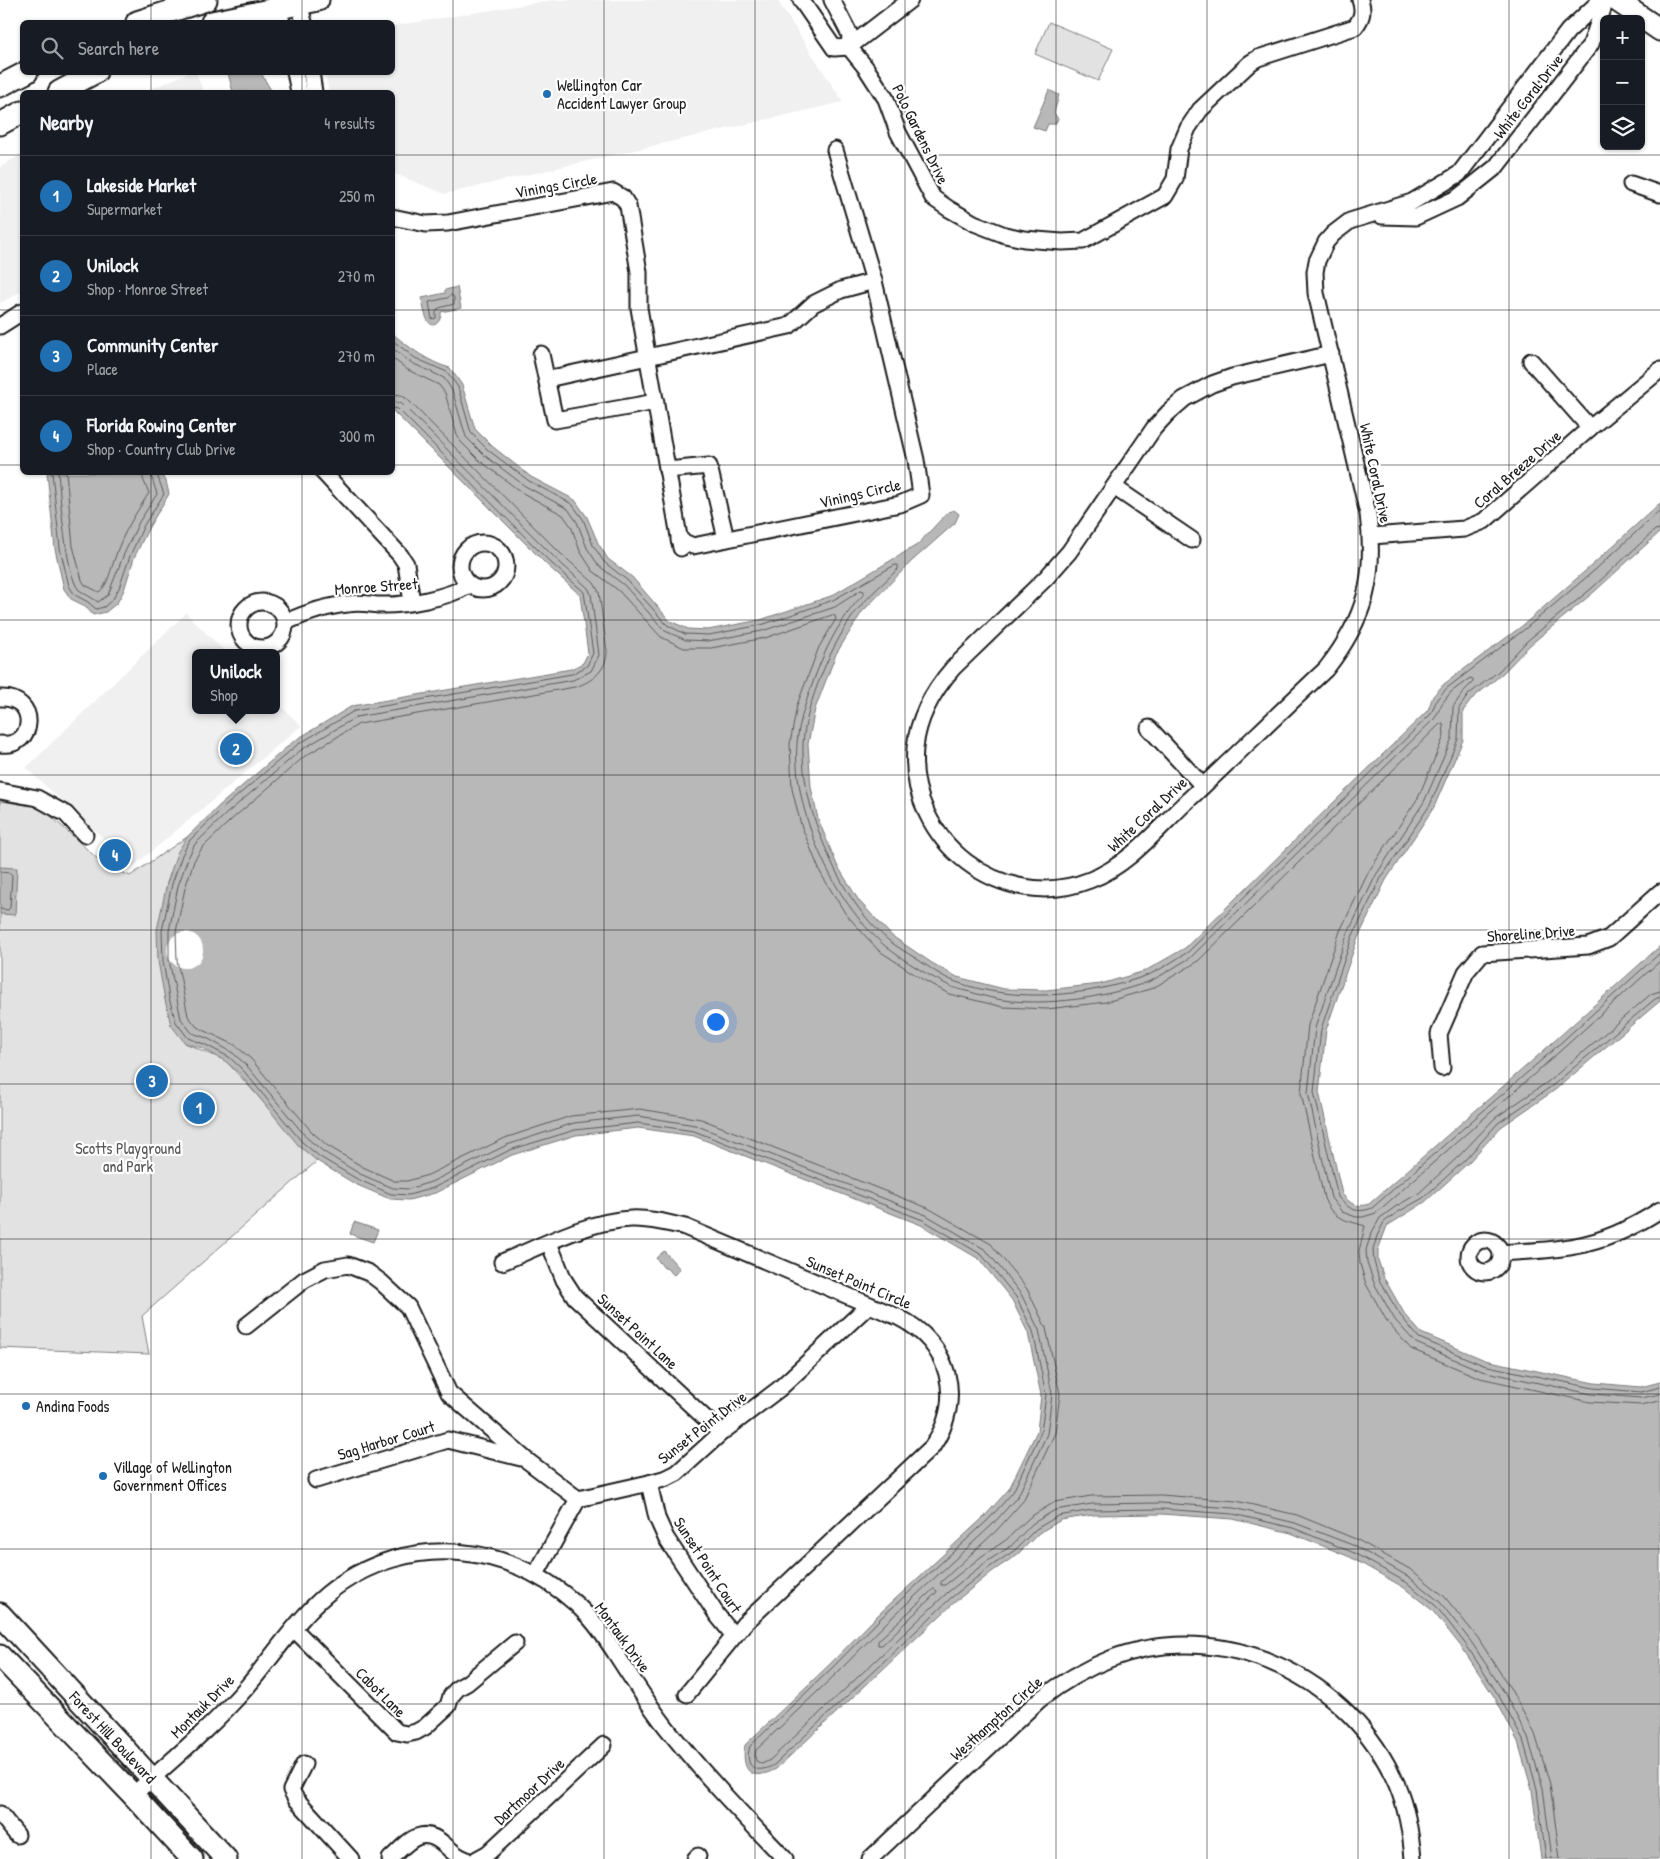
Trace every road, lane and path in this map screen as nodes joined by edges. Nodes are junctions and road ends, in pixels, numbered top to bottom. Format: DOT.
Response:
graph roads {
  1 [pos="206,0"];
  2 [pos="801,0"];
  3 [pos="832,0"];
  4 [pos="910,0"];
  5 [pos="1360,0"];
  6 [pos="1601,0"];
  7 [pos="1606,0"];
  8 [pos="1616,0"];
  9 [pos="305,7"];
  10 [pos="278,10"];
  11 [pos="143,20"];
  12 [pos="223,20"];
  13 [pos="1660,30"];
  14 [pos="849,47"];
  15 [pos="21,75"];
  16 [pos="90,75"];
  17 [pos="296,75"];
  18 [pos="312,75"];
  19 [pos="0,86"];
  20 [pos="63,90"];
  21 [pos="299,90"];
  22 [pos="314,90"];
  23 [pos="20,113"];
  24 [pos="0,124"];
  25 [pos="835,150"];
  26 [pos="1631,184"];
  27 [pos="1660,194"];
  28 [pos="1371,215"];
  29 [pos="395,218"];
  30 [pos="874,281"];
  31 [pos="20,313"];
  32 [pos="0,326"];
  33 [pos="541,354"];
  34 [pos="1330,354"];
  35 [pos="649,358"];
  36 [pos="1531,361"];
  37 [pos="1660,370"];
  38 [pos="547,380"];
  39 [pos="656,402"];
  40 [pos="1590,428"];
  41 [pos="666,470"];
  42 [pos="326,475"];
  43 [pos="1114,486"];
  44 [pos="1372,536"];
  45 [pos="726,539"];
  46 [pos="1192,540"];
  47 [pos="469,586"];
  48 [pos="412,602"];
  49 [pos="286,622"];
  50 [pos="0,698"];
  51 [pos="1149,728"];
  52 [pos="0,744"];
  53 [pos="1203,786"];
  54 [pos="0,792"];
  55 [pos="85,835"];
  56 [pos="1660,892"];
  57 [pos="1442,1068"];
  58 [pos="1660,1210"];
  59 [pos="1660,1219"];
  60 [pos="1642,1221"];
  61 [pos="549,1243"];
  62 [pos="1501,1253"];
  63 [pos="502,1262"];
  64 [pos="868,1305"];
  65 [pos="246,1326"];
  66 [pos="721,1433"];
  67 [pos="525,1459"];
  68 [pos="316,1480"];
  69 [pos="649,1483"];
  70 [pos="578,1498"];
  71 [pos="536,1574"];
  72 [pos="0,1614"];
  73 [pos="294,1629"];
  74 [pos="734,1636"];
  75 [pos="515,1642"];
  76 [pos="0,1656"];
  77 [pos="687,1694"];
  78 [pos="604,1745"];
  79 [pos="304,1764"];
  80 [pos="152,1778"];
  81 [pos="134,1795"];
  82 [pos="0,1814"];
  83 [pos="17,1835"];
  84 [pos="192,1859"];
  85 [pos="226,1859"];
  86 [pos="351,1859"];
  87 [pos="390,1859"];
  88 [pos="465,1859"];
  89 [pos="477,1859"];
  90 [pos="785,1859"];
  91 [pos="870,1859"];
  92 [pos="1413,1859"];
  1 -- 11 [label="main road"];
  2 -- 14 [label="street"];
  3 -- 14 [label="street, Polo Gardens Drive"];
  4 -- 14 [label="street"];
  5 -- 14 [label="street, Polo Gardens Drive"];
  6 -- 28 [label="street, White Coral Drive"];
  7 -- 28 [label="street, White Coral Drive"];
  8 -- 13 [label="main road"];
  9 -- 10 [label="main road"];
  10 -- 12 [label="main road"];
  15 -- 19 [label="main road"];
  16 -- 20 [label="main road"];
  17 -- 21 [label="street"];
  18 -- 22 [label="street"];
  23 -- 24 [label="main road"];
  25 -- 30 [label="street, Vinings Circle"];
  26 -- 27 [label="street"];
  28 -- 34 [label="street, White Coral Drive"];
  29 -- 35 [label="street, Vinings Circle"];
  30 -- 35 [label="street"];
  30 -- 45 [label="street, Vinings Circle"];
  31 -- 32 [label="street"];
  33 -- 38 [label="street"];
  34 -- 43 [label="street, White Coral Drive"];
  34 -- 44 [label="street, White Coral Drive"];
  35 -- 38 [label="street"];
  35 -- 39 [label="street, Vinings Circle"];
  36 -- 40 [label="street"];
  37 -- 40 [label="street, Coral Breeze Drive"];
  38 -- 39 [label="street"];
  39 -- 41 [label="street, Vinings Circle"];
  40 -- 44 [label="street, Coral Breeze Drive"];
  41 -- 45 [label="street"];
  41 -- 45 [label="street, Vinings Circle"];
  42 -- 48 [label="street"];
  43 -- 46 [label="street"];
  43 -- 53 [label="street, White Coral Drive"];
  44 -- 53 [label="street, White Coral Drive"];
  47 -- 48 [label="street, Monroe Street"];
  48 -- 49 [label="street, Monroe Street"];
  50 -- 52 [label="street"];
  51 -- 53 [label="street"];
  54 -- 55 [label="street"];
  56 -- 57 [label="street, Shoreline Drive"];
  58 -- 60 [label="street"];
  59 -- 60 [label="street"];
  60 -- 62 [label="street"];
  61 -- 63 [label="street, Sunset Point Circle"];
  61 -- 64 [label="street, Sunset Point Circle"];
  61 -- 66 [label="street, Sunset Point Lane"];
  64 -- 66 [label="street, Sunset Point Drive"];
  64 -- 74 [label="street, Sunset Point Circle"];
  65 -- 67 [label="street, Sag Harbor Court"];
  66 -- 69 [label="street, Sunset Point Drive"];
  67 -- 68 [label="street, Sag Harbor Court"];
  67 -- 70 [label="street, Sag Harbor Court"];
  69 -- 70 [label="street, Sunset Point Drive"];
  69 -- 74 [label="street, Sunset Point Court"];
  70 -- 71 [label="street"];
  71 -- 73 [label="street, Montauk Drive"];
  71 -- 90 [label="street, Montauk Drive"];
  72 -- 80 [label="main road, Forest Hill Boulevard"];
  73 -- 75 [label="street, Cabot Lane"];
  73 -- 80 [label="street, Montauk Drive"];
  74 -- 77 [label="street, Sunset Point Circle"];
  76 -- 81 [label="main road, Forest Hill Boulevard"];
  78 -- 89 [label="street, Dartmoor Drive"];
  79 -- 86 [label="street"];
  80 -- 81 [label="street, Montauk Drive"];
  80 -- 85 [label="main road, Forest Hill Boulevard"];
  81 -- 84 [label="main road, Forest Hill Boulevard"];
  82 -- 83 [label="street"];
  87 -- 88 [label="street"];
  91 -- 92 [label="street, Westhampton Circle"];
}
